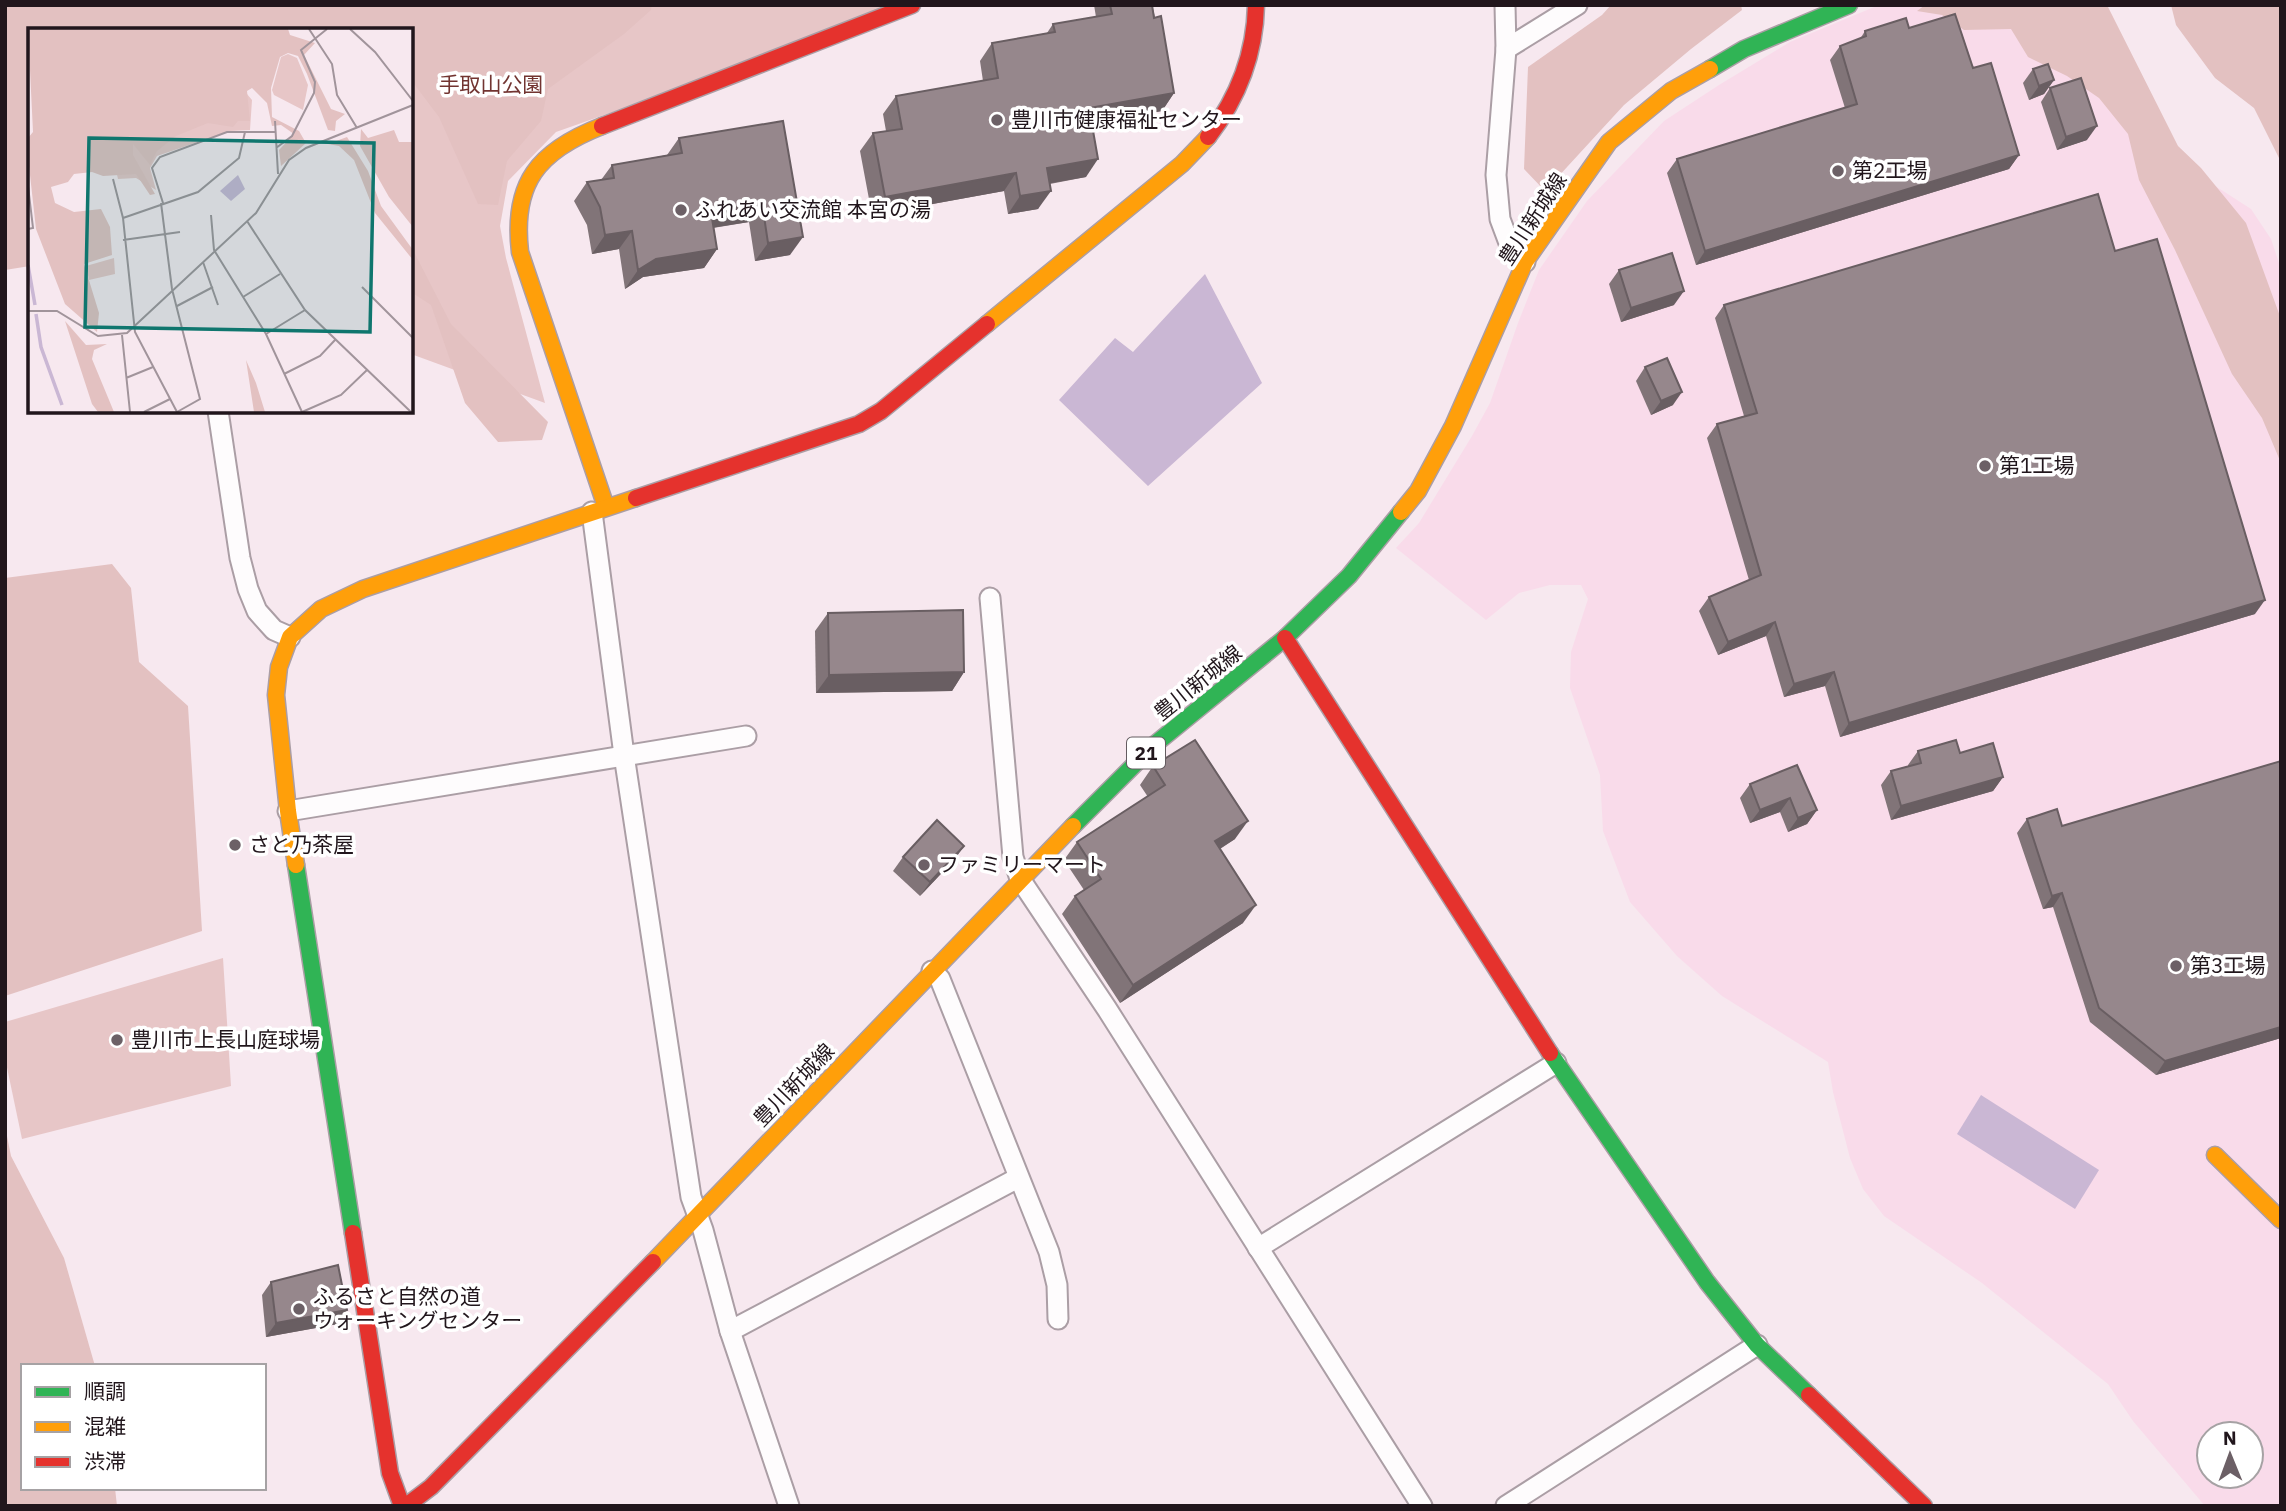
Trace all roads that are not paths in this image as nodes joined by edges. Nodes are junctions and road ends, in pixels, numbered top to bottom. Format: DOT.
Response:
graph roads {
  1 [pos="912,5"];
  2 [pos="1256,5"];
  3 [pos="1505,5"];
  4 [pos="1577,5"];
  5 [pos="1849,5"];
  6 [pos="1506,49"];
  7 [pos="1525,262"];
  8 [pos="218,413"];
  9 [pos="599,510"];
  10 [pos="990,598"];
  11 [pos="290,637"];
  12 [pos="1285,638"];
  13 [pos="746,736"];
  14 [pos="624,755"];
  15 [pos="288,811"];
  16 [pos="1020,879"];
  17 [pos="932,971"];
  18 [pos="1556,1063"];
  19 [pos="2215,1155"];
  20 [pos="1018,1178"];
  21 [pos="697,1217"];
  22 [pos="2281,1220"];
  23 [pos="1258,1248"];
  24 [pos="1058,1319"];
  25 [pos="730,1331"];
  26 [pos="1757,1345"];
  27 [pos="404,1506"];
  28 [pos="789,1506"];
  29 [pos="1422,1506"];
  30 [pos="1506,1506"];
  31 [pos="1924,1506"];
  1 -- 9 [label="street"];
  2 -- 9 [label="street"];
  3 -- 6 [label="street"];
  4 -- 6 [label="street"];
  5 -- 7 [label="street, 豊川新城線 / 21"];
  6 -- 7 [label="street"];
  7 -- 12 [label="street, 豊川新城線 / 21"];
  8 -- 11 [label="street"];
  9 -- 11 [label="street"];
  9 -- 14 [label="street"];
  10 -- 16 [label="street"];
  11 -- 15 [label="street"];
  12 -- 16 [label="street, 豊川新城線 / 21"];
  12 -- 18 [label="street"];
  13 -- 14 [label="street"];
  14 -- 15 [label="street"];
  14 -- 21 [label="street"];
  15 -- 27 [label="street"];
  16 -- 17 [label="street, 豊川新城線 / 21"];
  16 -- 23 [label="street"];
  17 -- 20 [label="street"];
  17 -- 21 [label="street, 豊川新城線 / 21"];
  18 -- 23 [label="street"];
  18 -- 26 [label="street"];
  19 -- 22 [label="street"];
  20 -- 24 [label="street"];
  20 -- 25 [label="street"];
  21 -- 25 [label="street"];
  21 -- 27 [label="street, 豊川新城線 / 21"];
  23 -- 29 [label="street"];
  25 -- 28 [label="street"];
  26 -- 30 [label="street"];
  26 -- 31 [label="street"];
}
